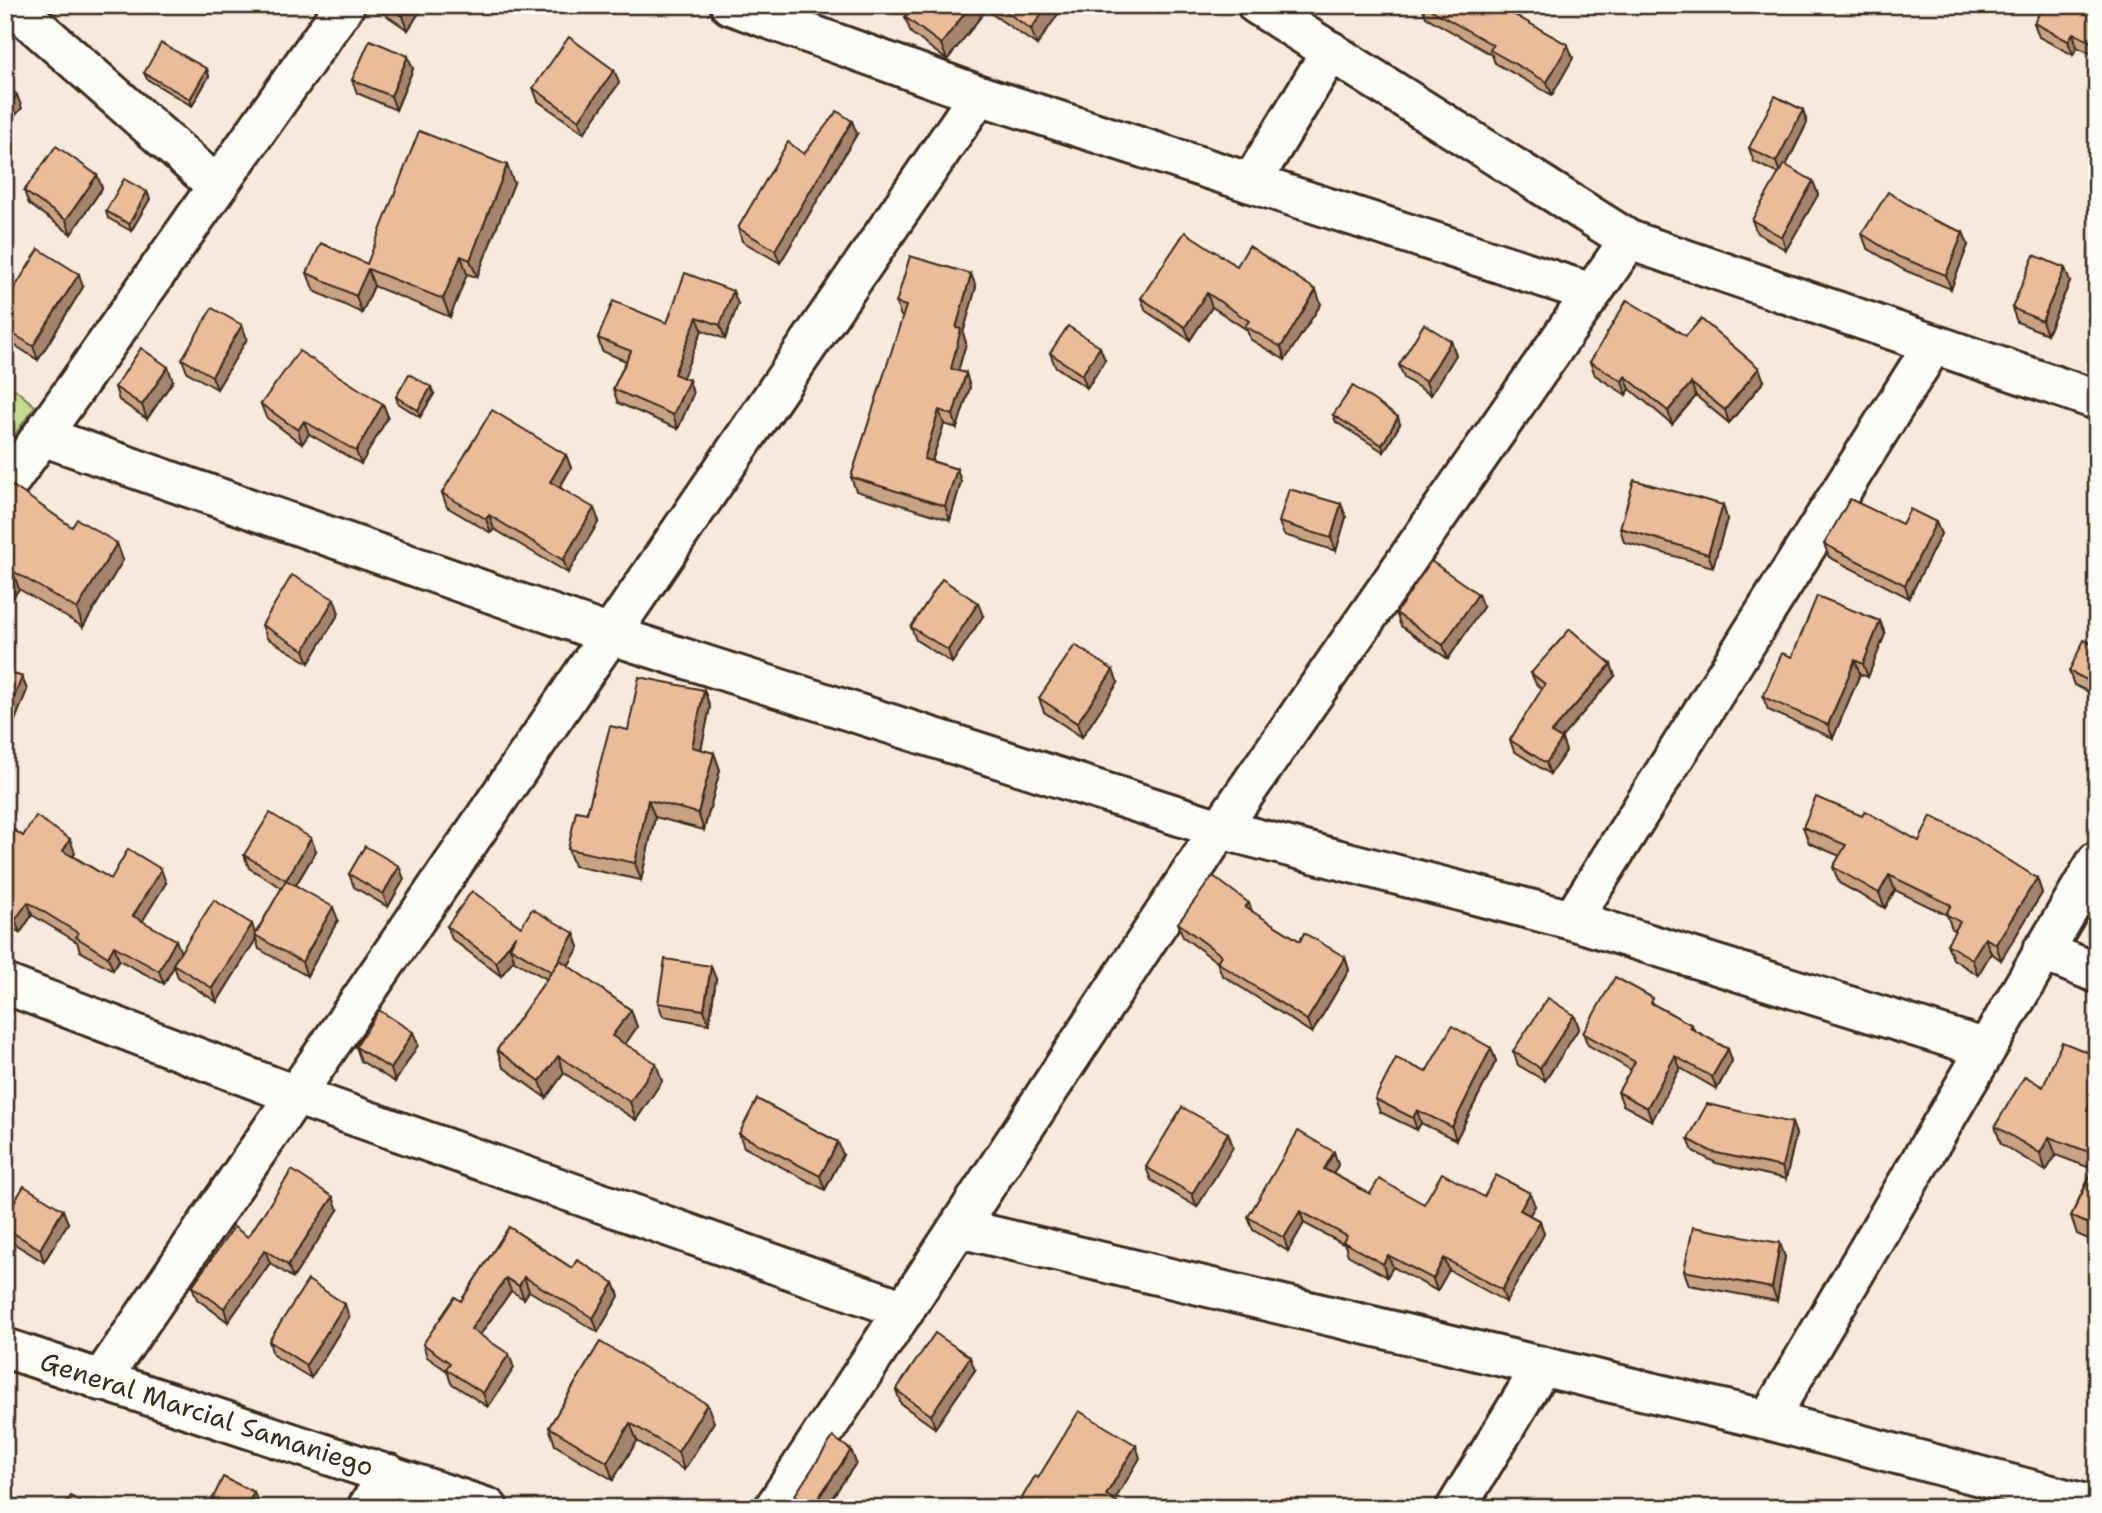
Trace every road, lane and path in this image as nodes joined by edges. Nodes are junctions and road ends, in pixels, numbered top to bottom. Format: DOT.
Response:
graph roads {
  1 [pos="12,5"];
  2 [pos="345,5"];
  3 [pos="730,5"];
  4 [pos="1277,10"];
  5 [pos="1331,51"];
  6 [pos="979,95"];
  7 [pos="1251,183"];
  8 [pos="217,187"];
  9 [pos="1629,240"];
  10 [pos="1592,293"];
  11 [pos="1933,345"];
  12 [pos="2097,400"];
  13 [pos="42,436"];
  14 [pos="5,488"];
  15 [pos="608,635"];
  16 [pos="1220,829"];
  17 [pos="2097,860"];
  18 [pos="1572,920"];
  19 [pos="2042,951"];
  20 [pos="2097,974"];
  21 [pos="5,984"];
  22 [pos="1984,1048"];
  23 [pos="296,1095"];
  24 [pos="959,1228"];
  25 [pos="905,1310"];
  26 [pos="5,1348"];
  27 [pos="1541,1368"];
  28 [pos="100,1381"];
  29 [pos="1768,1420"];
  30 [pos="389,1474"];
  31 [pos="2097,1507"];
  32 [pos="367,1508"];
  33 [pos="488,1508"];
  34 [pos="774,1508"];
  35 [pos="1456,1508"];
  1 -- 8 [label="street"];
  2 -- 8 [label="street"];
  3 -- 6 [label="street"];
  4 -- 5 [label="street"];
  5 -- 7 [label="street"];
  5 -- 9 [label="street"];
  6 -- 7 [label="street"];
  6 -- 15 [label="street"];
  7 -- 10 [label="street"];
  8 -- 13 [label="street"];
  9 -- 10 [label="street"];
  9 -- 11 [label="street"];
  10 -- 16 [label="street"];
  11 -- 12 [label="street"];
  11 -- 18 [label="street"];
  13 -- 14 [label="street"];
  13 -- 15 [label="street"];
  15 -- 16 [label="street"];
  15 -- 23 [label="street"];
  16 -- 18 [label="street"];
  16 -- 24 [label="street"];
  17 -- 19 [label="street"];
  18 -- 22 [label="street"];
  19 -- 20 [label="street"];
  19 -- 22 [label="street"];
  21 -- 23 [label="street"];
  22 -- 29 [label="street"];
  23 -- 25 [label="street"];
  23 -- 28 [label="street"];
  24 -- 25 [label="street"];
  24 -- 27 [label="street"];
  25 -- 34 [label="street"];
  26 -- 28 [label="street, General Marcial Samaniego"];
  27 -- 29 [label="street"];
  27 -- 35 [label="street"];
  28 -- 30 [label="street, General Marcial Samaniego"];
  29 -- 31 [label="street"];
  30 -- 32 [label="street"];
  30 -- 33 [label="street, General Marcial Samaniego"];
}
